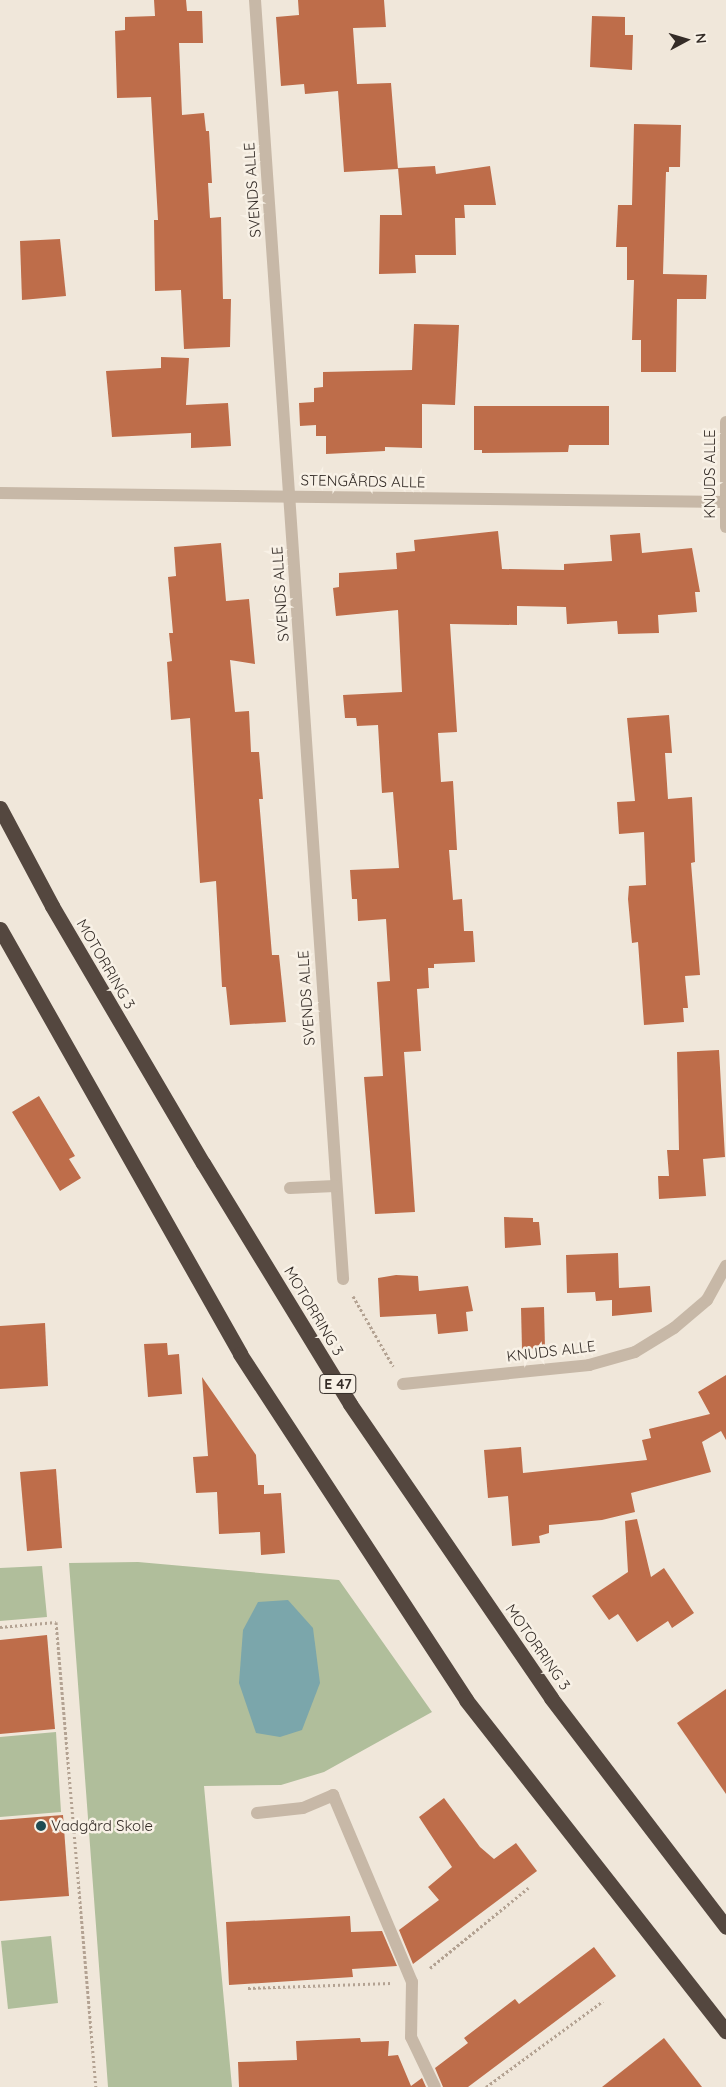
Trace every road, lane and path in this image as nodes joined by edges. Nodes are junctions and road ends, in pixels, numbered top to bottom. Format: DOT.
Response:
graph roads {
  1 [pos="255,0"];
  2 [pos="726,422"];
  3 [pos="0,494"];
  4 [pos="290,496"];
  5 [pos="725,502"];
  6 [pos="726,527"];
  7 [pos="0,808"];
  8 [pos="0,929"];
  9 [pos="335,1186"];
  10 [pos="290,1188"];
  11 [pos="726,1266"];
  12 [pos="343,1279"];
  13 [pos="403,1384"];
  14 [pos="0,1627"];
  15 [pos="257,1813"];
  16 [pos="528,1888"];
  17 [pos="726,1928"];
  18 [pos="412,1982"];
  19 [pos="248,1988"];
  20 [pos="603,2001"];
  21 [pos="726,2031"];
  22 [pos="96,2087"];
  23 [pos="434,2087"];
  24 [pos="486,2087"];
  1 -- 4 [label="street, SVENDS ALLE"];
  2 -- 5 [label="street, KNUDS ALLE"];
  3 -- 4 [label="street, STENGÅRDS ALLE"];
  4 -- 5 [label="street, STENGÅRDS ALLE"];
  4 -- 9 [label="street, SVENDS ALLE"];
  5 -- 6 [label="street, KNUDS ALLE"];
  7 -- 17 [label="highway, MOTORRING 3 / E 47"];
  8 -- 21 [label="highway"];
  9 -- 10 [label="street"];
  9 -- 12 [label="street, SVENDS ALLE"];
  11 -- 13 [label="street, KNUDS ALLE"];
  12 -- 13 [label="path"];
  14 -- 22 [label="path"];
  15 -- 18 [label="street"];
  16 -- 18 [label="path"];
  18 -- 19 [label="path"];
  18 -- 23 [label="street"];
  20 -- 24 [label="path"];
}
